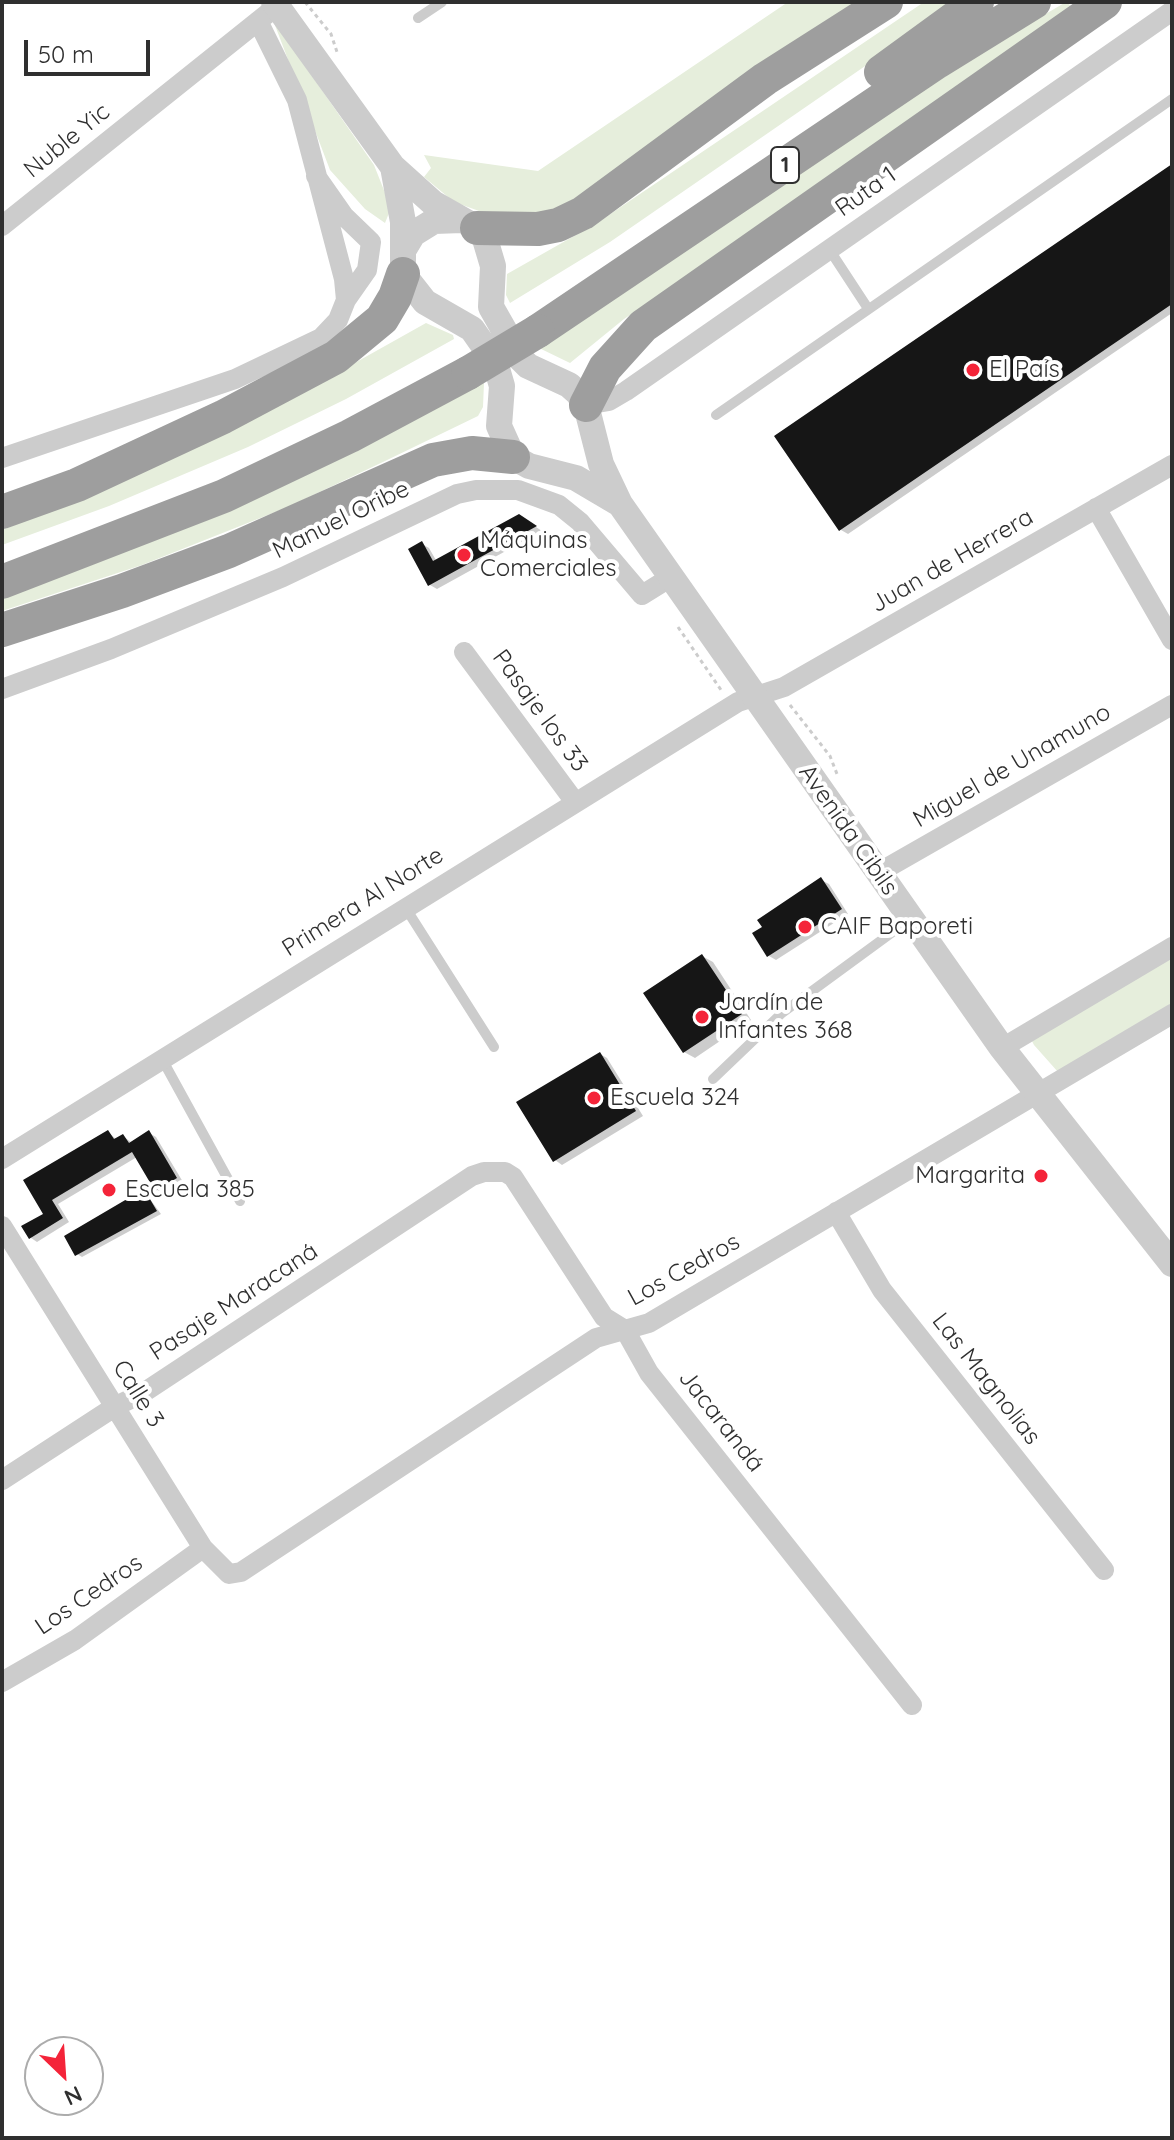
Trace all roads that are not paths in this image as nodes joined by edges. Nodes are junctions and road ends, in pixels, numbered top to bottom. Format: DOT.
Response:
graph roads {
  1 [pos="442,2"];
  2 [pos="886,2"];
  3 [pos="977,2"];
  4 [pos="1034,2"];
  5 [pos="1105,2"];
  6 [pos="270,10"];
  7 [pos="1172,11"];
  8 [pos="418,18"];
  9 [pos="1172,99"];
  10 [pos="393,167"];
  11 [pos="316,176"];
  12 [pos="469,224"];
  13 [pos="2,226"];
  14 [pos="829,249"];
  15 [pos="404,261"];
  16 [pos="346,300"];
  17 [pos="867,307"];
  18 [pos="532,321"];
  19 [pos="462,364"];
  20 [pos="588,415"];
  21 [pos="716,415"];
  22 [pos="2,458"];
  23 [pos="528,463"];
  24 [pos="1172,465"];
  25 [pos="620,504"];
  26 [pos="1096,508"];
  27 [pos="2,512"];
  28 [pos="2,558"];
  29 [pos="671,577"];
  30 [pos="2,582"];
  31 [pos="2,630"];
  32 [pos="1172,640"];
  33 [pos="464,652"];
  34 [pos="2,689"];
  35 [pos="755,697"];
  36 [pos="1172,705"];
  37 [pos="575,802"];
  38 [pos="878,873"];
  39 [pos="405,907"];
  40 [pos="910,919"];
  41 [pos="1172,947"];
  42 [pos="1172,1014"];
  43 [pos="494,1047"];
  44 [pos="1002,1048"];
  45 [pos="161,1057"];
  46 [pos="713,1079"];
  47 [pos="1035,1093"];
  48 [pos="2,1159"];
  49 [pos="496,1171"];
  50 [pos="240,1201"];
  51 [pos="836,1212"];
  52 [pos="2,1226"];
  53 [pos="1172,1264"];
  54 [pos="625,1330"];
  55 [pos="116,1406"];
  56 [pos="2,1480"];
  57 [pos="203,1548"];
  58 [pos="1104,1570"];
  59 [pos="241,1572"];
  60 [pos="2,1682"];
  61 [pos="912,1705"];
  1 -- 8 [label="lane"];
  2 -- 12 [label="highway"];
  3 -- 18 [label="highway, 1"];
  4 -- 18 [label="highway, 1"];
  5 -- 20 [label="highway"];
  6 -- 10 [label="street"];
  6 -- 11 [label="street"];
  6 -- 13 [label="street, Nuble Yic"];
  7 -- 14 [label="street, Ruta 1"];
  9 -- 17 [label="lane"];
  10 -- 12 [label="street"];
  10 -- 15 [label="street"];
  11 -- 16 [label="street"];
  11 -- 16 [label="street"];
  12 -- 15 [label="street"];
  12 -- 20 [label="street"];
  14 -- 17 [label="lane"];
  14 -- 20 [label="street, Ruta 1"];
  15 -- 23 [label="street"];
  15 -- 27 [label="highway"];
  16 -- 22 [label="street"];
  17 -- 21 [label="lane"];
  18 -- 19 [label="highway, 1, bridge"];
  19 -- 28 [label="highway, 1"];
  19 -- 30 [label="highway, 1"];
  20 -- 23 [label="street"];
  20 -- 25 [label="street, Avenida Cibils"];
  23 -- 25 [label="street, Avenida Cibils"];
  23 -- 31 [label="highway"];
  24 -- 26 [label="street, Juan de Herrera"];
  25 -- 29 [label="street, Avenida Cibils"];
  26 -- 32 [label="street"];
  26 -- 35 [label="street, Juan de Herrera"];
  29 -- 34 [label="street, Manuel Oribe"];
  29 -- 35 [label="street, Avenida Cibils"];
  33 -- 37 [label="street, Pasaje los 33"];
  35 -- 37 [label="street, Primera Al Norte"];
  35 -- 38 [label="street, Avenida Cibils"];
  36 -- 38 [label="street, Miguel de Unamuno"];
  37 -- 39 [label="street, Primera Al Norte"];
  38 -- 40 [label="street, Avenida Cibils"];
  39 -- 43 [label="lane"];
  39 -- 45 [label="street, Primera Al Norte"];
  40 -- 44 [label="street, Avenida Cibils"];
  40 -- 46 [label="lane"];
  41 -- 44 [label="street"];
  42 -- 47 [label="street, Los Cedros"];
  44 -- 47 [label="street, Avenida Cibils"];
  45 -- 48 [label="street, Primera Al Norte"];
  45 -- 50 [label="lane"];
  47 -- 51 [label="street, Los Cedros"];
  47 -- 53 [label="street, Avenida Cibils"];
  49 -- 54 [label="street, Jacarandá"];
  49 -- 55 [label="street, Pasaje Maracaná"];
  51 -- 54 [label="street, Los Cedros"];
  51 -- 58 [label="street, Las Magnolias"];
  52 -- 55 [label="street, Calle 3"];
  54 -- 59 [label="street, Los Cedros"];
  54 -- 61 [label="street, Jacarandá"];
  55 -- 56 [label="street, Pasaje Maracaná"];
  55 -- 57 [label="street, Calle 3"];
  57 -- 59 [label="street, Calle 3"];
  57 -- 60 [label="street, Los Cedros"];
}
